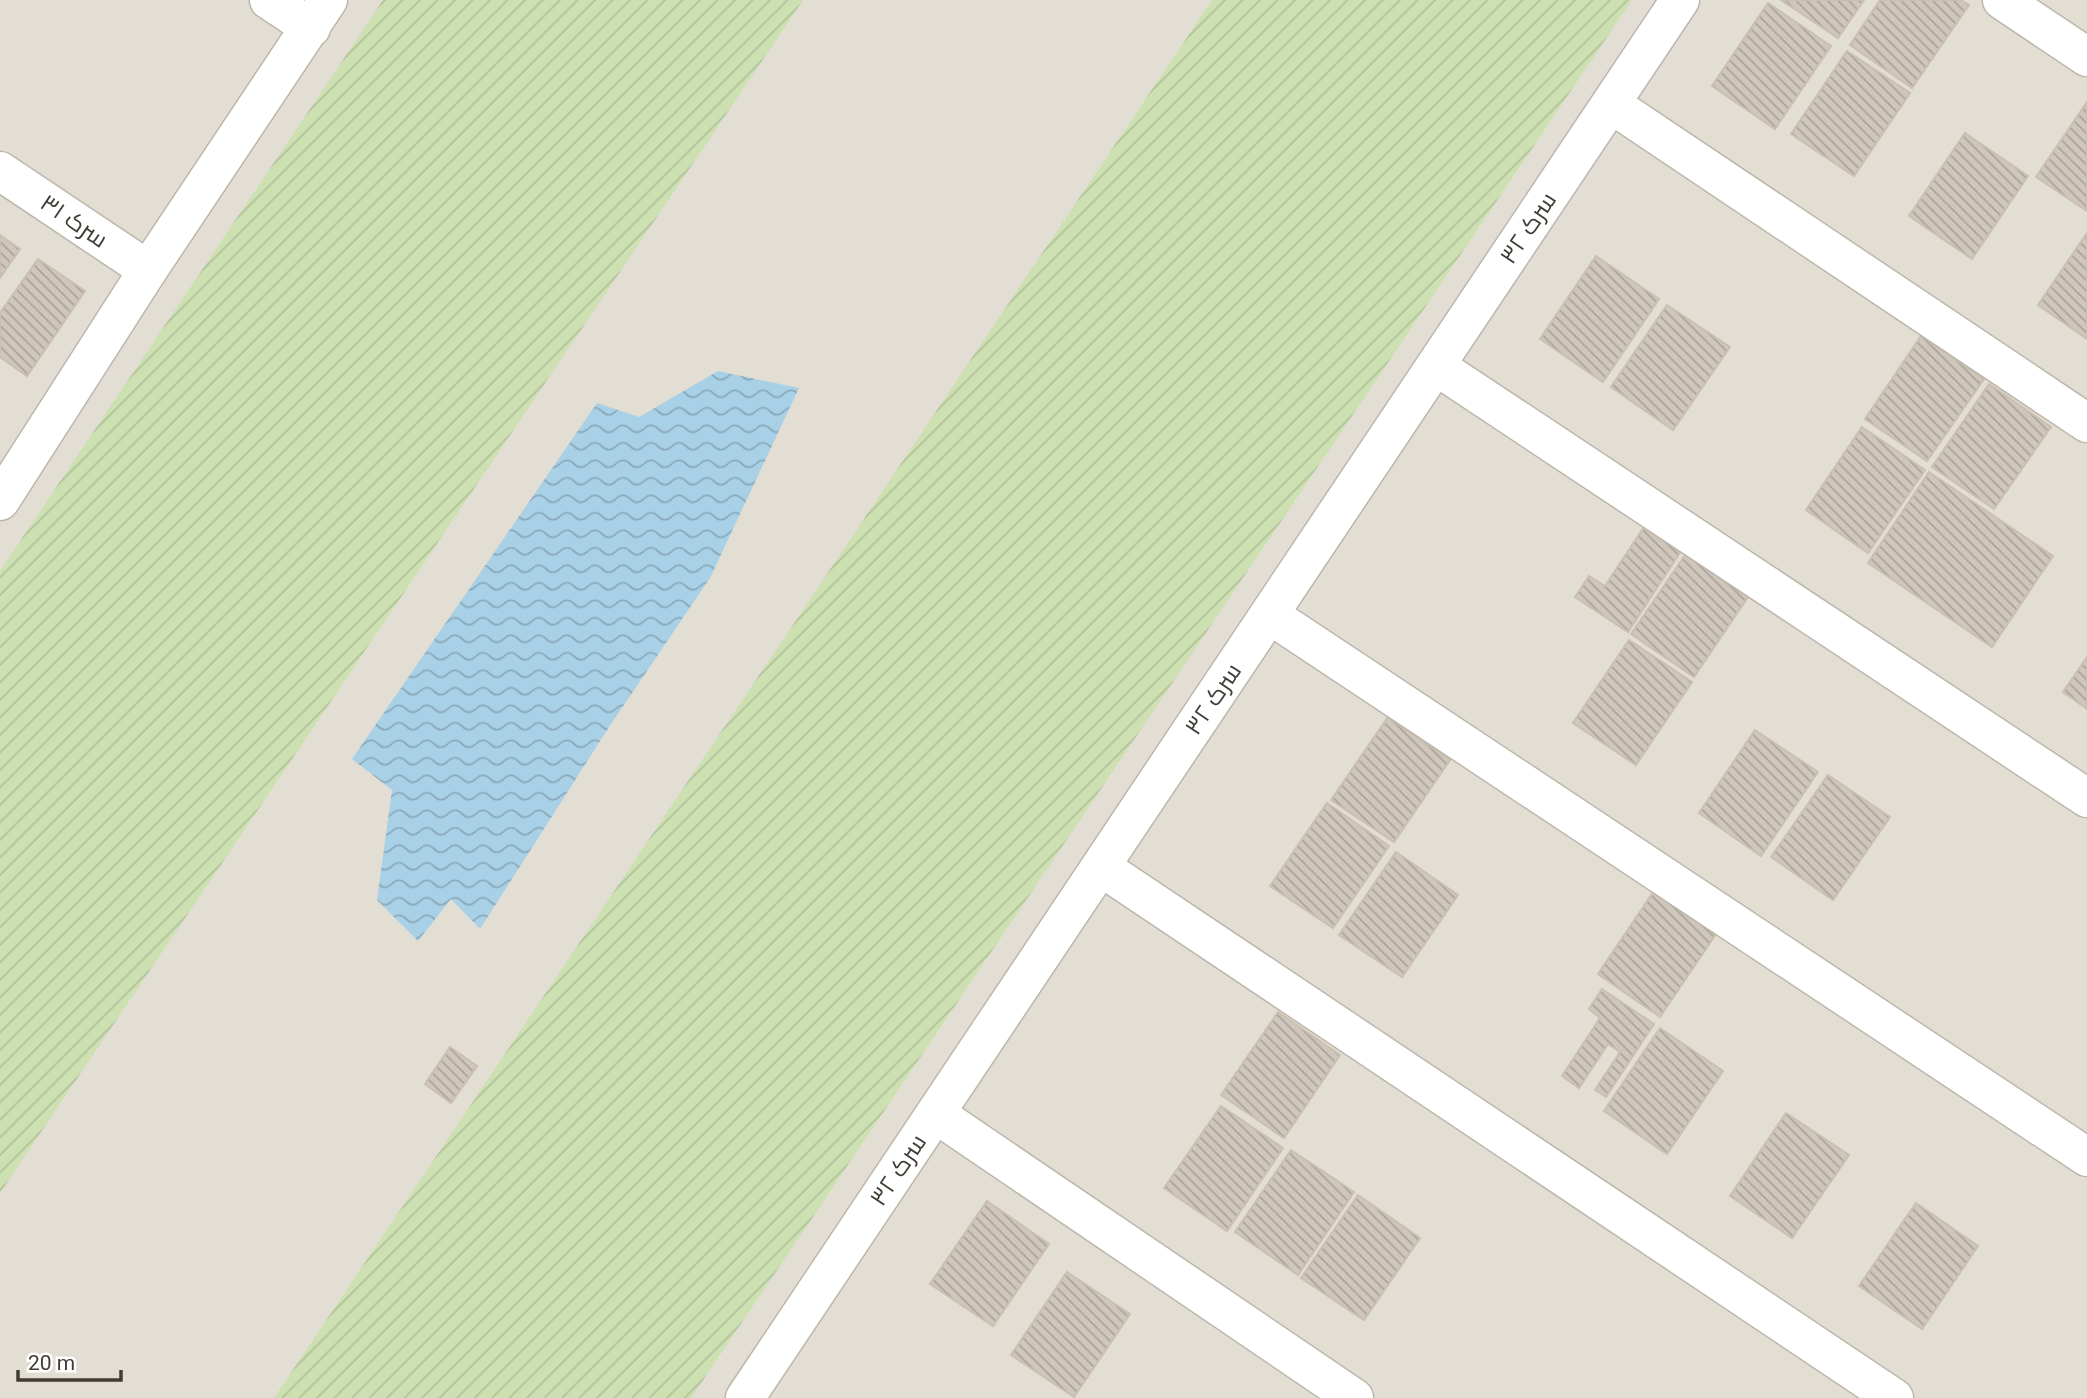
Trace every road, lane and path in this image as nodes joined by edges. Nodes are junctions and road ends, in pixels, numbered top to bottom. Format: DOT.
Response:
graph roads {
  1 [pos="269,0"];
  2 [pos="1680,0"];
  3 [pos="2002,0"];
  4 [pos="319,14"];
  5 [pos="2087,57"];
  6 [pos="1611,104"];
  7 [pos="0,171"];
  8 [pos="148,270"];
  9 [pos="1436,366"];
  10 [pos="2087,423"];
  11 [pos="0,501"];
  12 [pos="1270,615"];
  13 [pos="2087,798"];
  14 [pos="1101,867"];
  15 [pos="936,1114"];
  16 [pos="2087,1157"];
  17 [pos="746,1398"];
  18 [pos="1354,1398"];
  19 [pos="1894,1398"];
  1 -- 4 [label="street"];
  2 -- 6 [label="street, سرک ۳۲"];
  3 -- 5 [label="street"];
  4 -- 8 [label="street"];
  6 -- 9 [label="street, سرک ۳۲"];
  6 -- 10 [label="street"];
  7 -- 8 [label="street, سرک ۳۱"];
  8 -- 11 [label="street"];
  9 -- 12 [label="street, سرک ۳۲"];
  9 -- 13 [label="street"];
  12 -- 14 [label="street, سرک ۳۲"];
  12 -- 16 [label="street"];
  14 -- 15 [label="street, سرک ۳۲"];
  14 -- 19 [label="street"];
  15 -- 17 [label="street, سرک ۳۲"];
  15 -- 18 [label="street"];
}
